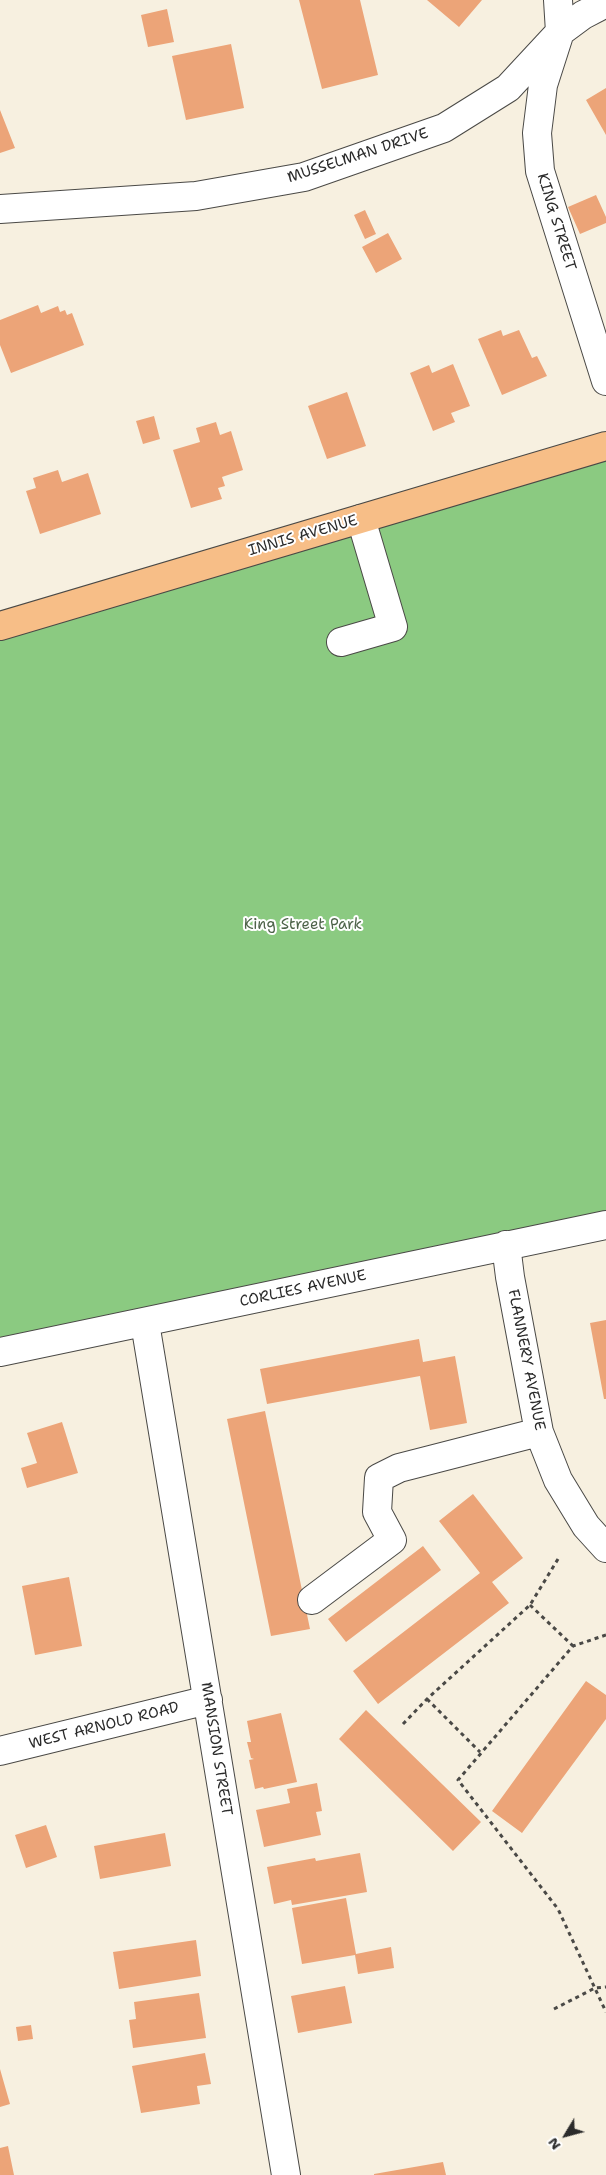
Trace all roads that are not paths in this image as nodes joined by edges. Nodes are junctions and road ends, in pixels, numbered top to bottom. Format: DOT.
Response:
graph roads {
  1 [pos="558,0"];
  2 [pos="606,3"];
  3 [pos="560,32"];
  4 [pos="0,209"];
  5 [pos="606,381"];
  6 [pos="606,446"];
  7 [pos="361,519"];
  8 [pos="0,626"];
  9 [pos="341,642"];
  10 [pos="606,1225"];
  11 [pos="506,1245"];
  12 [pos="145,1323"];
  13 [pos="0,1352"];
  14 [pos="539,1432"];
  15 [pos="606,1548"];
  16 [pos="312,1600"];
  17 [pos="208,1700"];
  18 [pos="0,1751"];
  19 [pos="286,2175"];
  1 -- 3 [label="street, KING STREET"];
  2 -- 3 [label="street, MUSSELMAN DRIVE"];
  3 -- 4 [label="street, MUSSELMAN DRIVE"];
  3 -- 5 [label="street, KING STREET"];
  6 -- 7 [label="main road, INNIS AVENUE"];
  7 -- 8 [label="main road, INNIS AVENUE"];
  7 -- 9 [label="street"];
  10 -- 11 [label="street, CORLIES AVENUE"];
  11 -- 12 [label="street, CORLIES AVENUE"];
  11 -- 14 [label="street, FLANNERY AVENUE"];
  12 -- 13 [label="street, CORLIES AVENUE"];
  12 -- 17 [label="street, MANSION STREET"];
  14 -- 15 [label="street, FLANNERY AVENUE"];
  14 -- 16 [label="street"];
  17 -- 18 [label="street, WEST ARNOLD ROAD"];
  17 -- 19 [label="street, MANSION STREET"];
}
